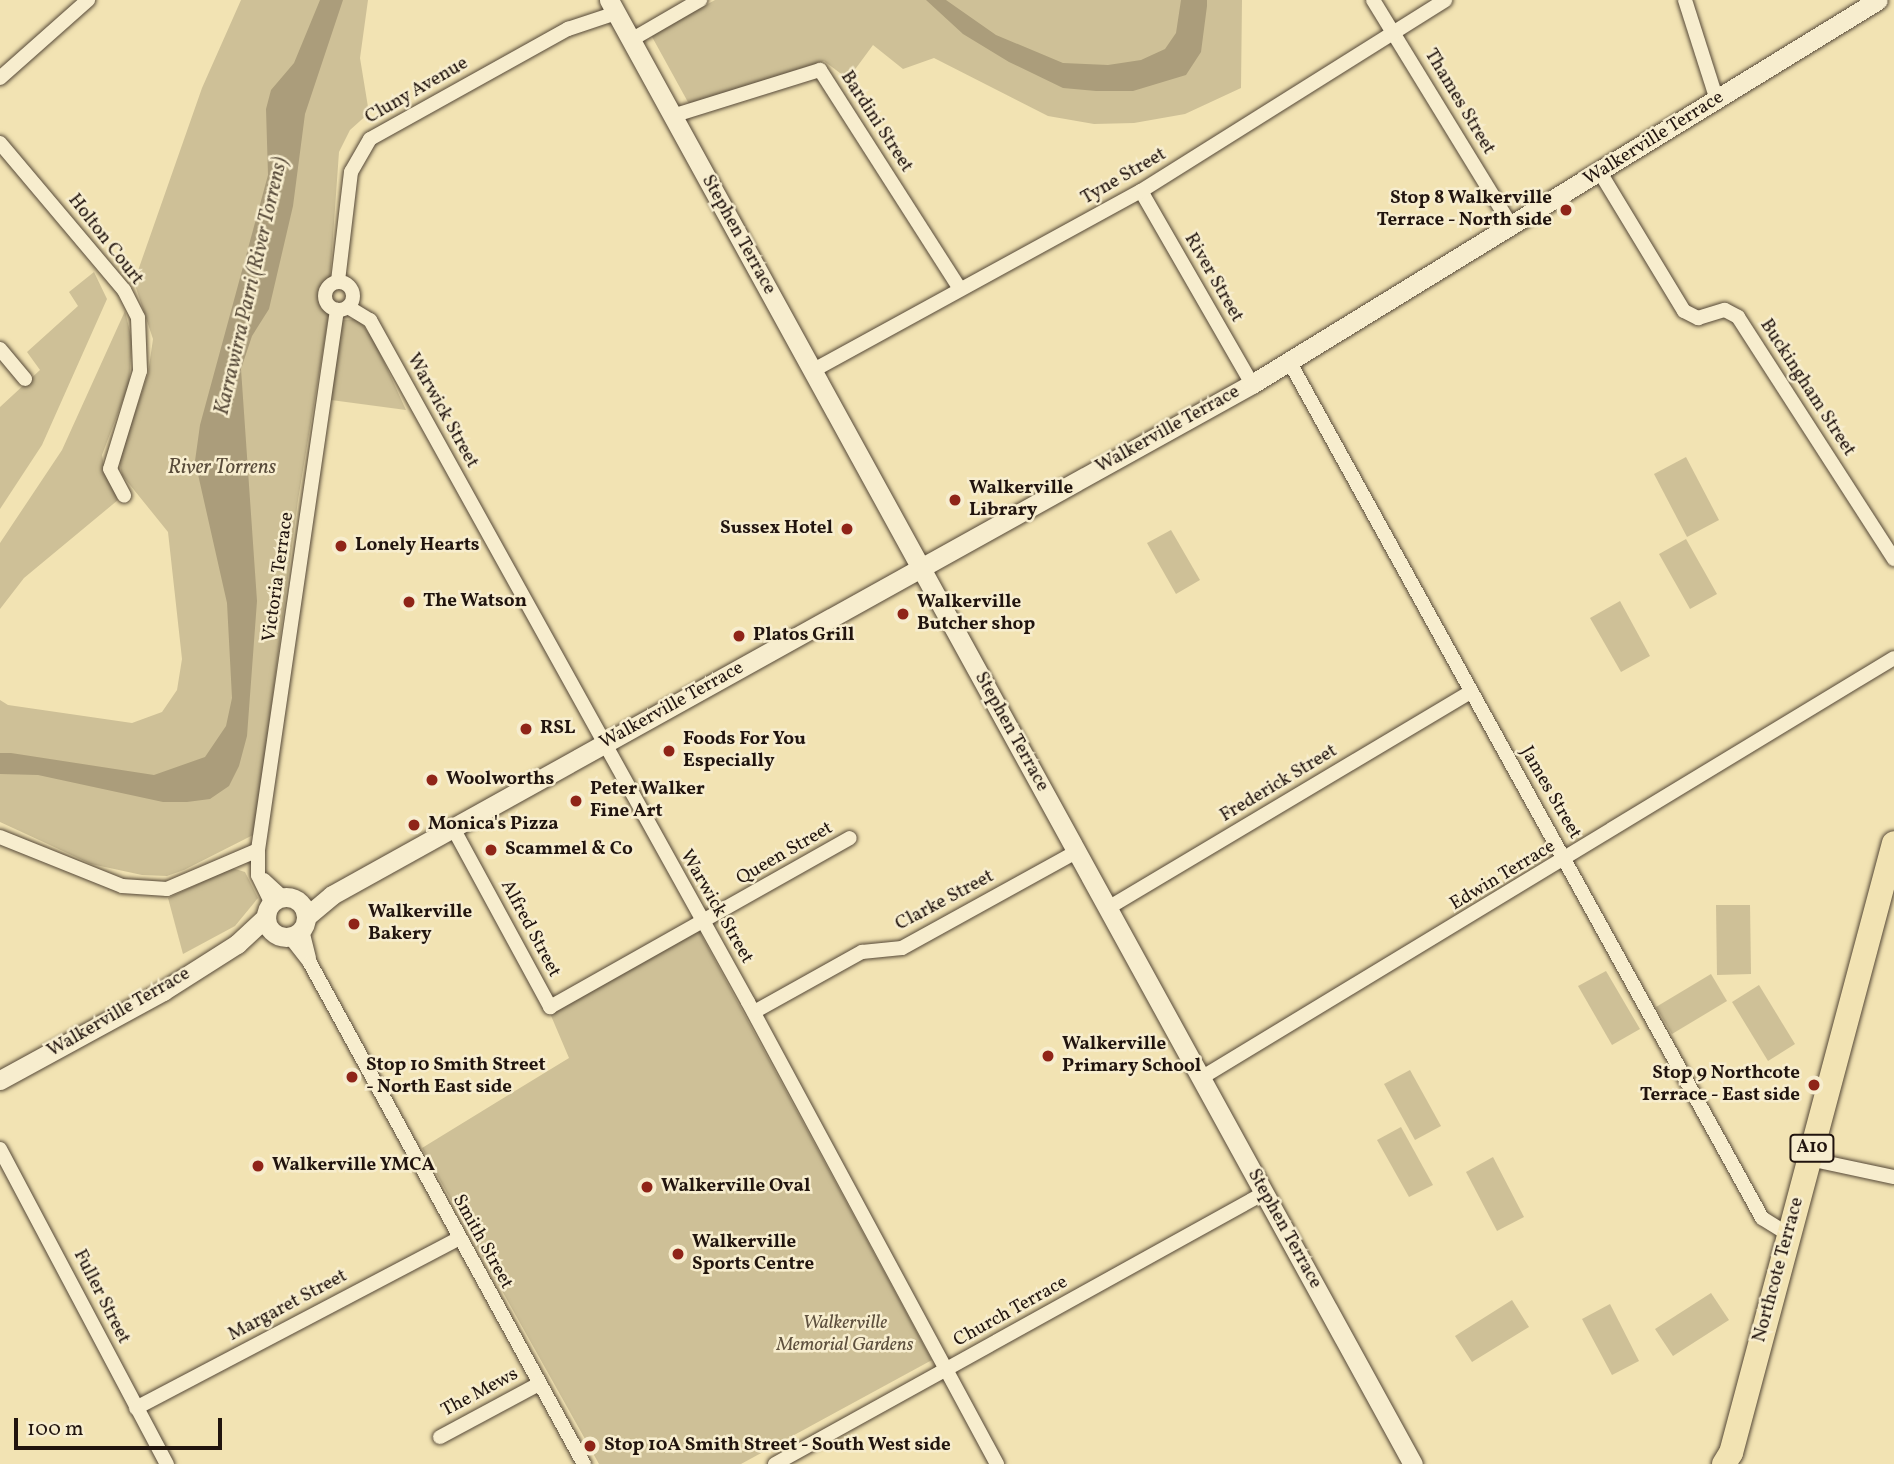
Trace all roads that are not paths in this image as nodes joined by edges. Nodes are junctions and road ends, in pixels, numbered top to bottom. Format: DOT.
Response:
graph roads {
  1 [pos="88,0"];
  2 [pos="701,0"];
  3 [pos="1373,0"];
  4 [pos="1446,0"];
  5 [pos="1685,0"];
  6 [pos="1878,0"];
  7 [pos="612,6"];
  8 [pos="1394,31"];
  9 [pos="631,40"];
  10 [pos="0,78"];
  11 [pos="1717,100"];
  12 [pos="672,116"];
  13 [pos="0,143"];
  14 [pos="1601,174"];
  15 [pos="1141,191"];
  16 [pos="1511,225"];
  17 [pos="338,281"];
  18 [pos="960,289"];
  19 [pos="343,308"];
  20 [pos="0,349"];
  21 [pos="1289,361"];
  22 [pos="812,371"];
  23 [pos="26,379"];
  24 [pos="1252,384"];
  25 [pos="124,495"];
  26 [pos="1894,559"];
  27 [pos="920,567"];
  28 [pos="1894,658"];
  29 [pos="1471,692"];
  30 [pos="603,743"];
  31 [pos="453,828"];
  32 [pos="0,837"];
  33 [pos="850,838"];
  34 [pos="1894,843"];
  35 [pos="258,850"];
  36 [pos="1076,852"];
  37 [pos="1566,861"];
  38 [pos="1108,908"];
  39 [pos="286,917"];
  40 [pos="703,924"];
  41 [pos="754,1012"];
  42 [pos="1201,1078"];
  43 [pos="0,1080"];
  44 [pos="0,1151"];
  45 [pos="1809,1159"];
  46 [pos="1894,1177"];
  47 [pos="1264,1194"];
  48 [pos="1788,1234"];
  49 [pos="458,1239"];
  50 [pos="945,1371"];
  51 [pos="539,1384"];
  52 [pos="136,1408"];
  53 [pos="440,1437"];
  54 [pos="1729,1460"];
  55 [pos="167,1464"];
  56 [pos="584,1464"];
  57 [pos="775,1464"];
  58 [pos="997,1464"];
  59 [pos="1413,1464"];
  1 -- 10 [label="street"];
  2 -- 9 [label="street"];
  3 -- 8 [label="street, Thames Street"];
  4 -- 8 [label="street, Tyne Street"];
  5 -- 11 [label="street"];
  6 -- 11 [label="street, Walkerville Terrace"];
  7 -- 9 [label="street, Stephen Terrace"];
  7 -- 17 [label="street, Cluny Avenue"];
  8 -- 15 [label="street, Tyne Street"];
  8 -- 16 [label="street, Thames Street"];
  9 -- 12 [label="street, Stephen Terrace"];
  11 -- 14 [label="street, Walkerville Terrace"];
  12 -- 18 [label="street, Bardini Street"];
  12 -- 22 [label="street, Stephen Terrace"];
  13 -- 25 [label="street, Holton Court"];
  14 -- 16 [label="street, Walkerville Terrace"];
  14 -- 26 [label="street, Buckingham Street"];
  15 -- 18 [label="street, Tyne Street"];
  15 -- 24 [label="street, River Street"];
  16 -- 21 [label="street, Walkerville Terrace"];
  17 -- 19 [label="street"];
  17 -- 19 [label="street, Cluny Avenue"];
  18 -- 22 [label="street, Tyne Street"];
  19 -- 30 [label="street, Warwick Street"];
  19 -- 35 [label="street, Victoria Terrace"];
  20 -- 23 [label="street"];
  21 -- 24 [label="street, Walkerville Terrace"];
  21 -- 29 [label="street, James Street"];
  22 -- 27 [label="street, Stephen Terrace"];
  24 -- 27 [label="street, Walkerville Terrace"];
  27 -- 30 [label="street, Walkerville Terrace"];
  27 -- 36 [label="street, Stephen Terrace"];
  28 -- 37 [label="street, Edwin Terrace"];
  29 -- 37 [label="street, James Street"];
  29 -- 38 [label="street, Frederick Street"];
  30 -- 31 [label="street, Walkerville Terrace"];
  30 -- 40 [label="street, Warwick Street"];
  31 -- 39 [label="street, Walkerville Terrace"];
  31 -- 40 [label="street, Alfred Street"];
  32 -- 35 [label="street"];
  33 -- 40 [label="street, Queen Street"];
  34 -- 45 [label="highway, Northcote Terrace / A10"];
  35 -- 39 [label="street, Victoria Terrace"];
  36 -- 38 [label="street, Stephen Terrace"];
  36 -- 41 [label="street, Clarke Street"];
  37 -- 42 [label="street, Edwin Terrace"];
  37 -- 48 [label="street, James Street"];
  38 -- 42 [label="street, Stephen Terrace"];
  39 -- 43 [label="street, Walkerville Terrace"];
  39 -- 49 [label="street, Smith Street"];
  40 -- 41 [label="street, Warwick Street"];
  41 -- 50 [label="street, Warwick Street"];
  42 -- 47 [label="street, Stephen Terrace"];
  44 -- 52 [label="street, Fuller Street"];
  45 -- 46 [label="street"];
  45 -- 48 [label="highway, Northcote Terrace / A10"];
  47 -- 50 [label="street, Church Terrace"];
  47 -- 59 [label="street, Stephen Terrace"];
  48 -- 54 [label="highway, Northcote Terrace / A10"];
  49 -- 51 [label="street, Smith Street"];
  49 -- 52 [label="street, Margaret Street"];
  50 -- 57 [label="street, Church Terrace"];
  50 -- 58 [label="street, Warwick Street"];
  51 -- 53 [label="street, The Mews"];
  51 -- 56 [label="street, Smith Street"];
  52 -- 55 [label="street, Fuller Street"];
}
